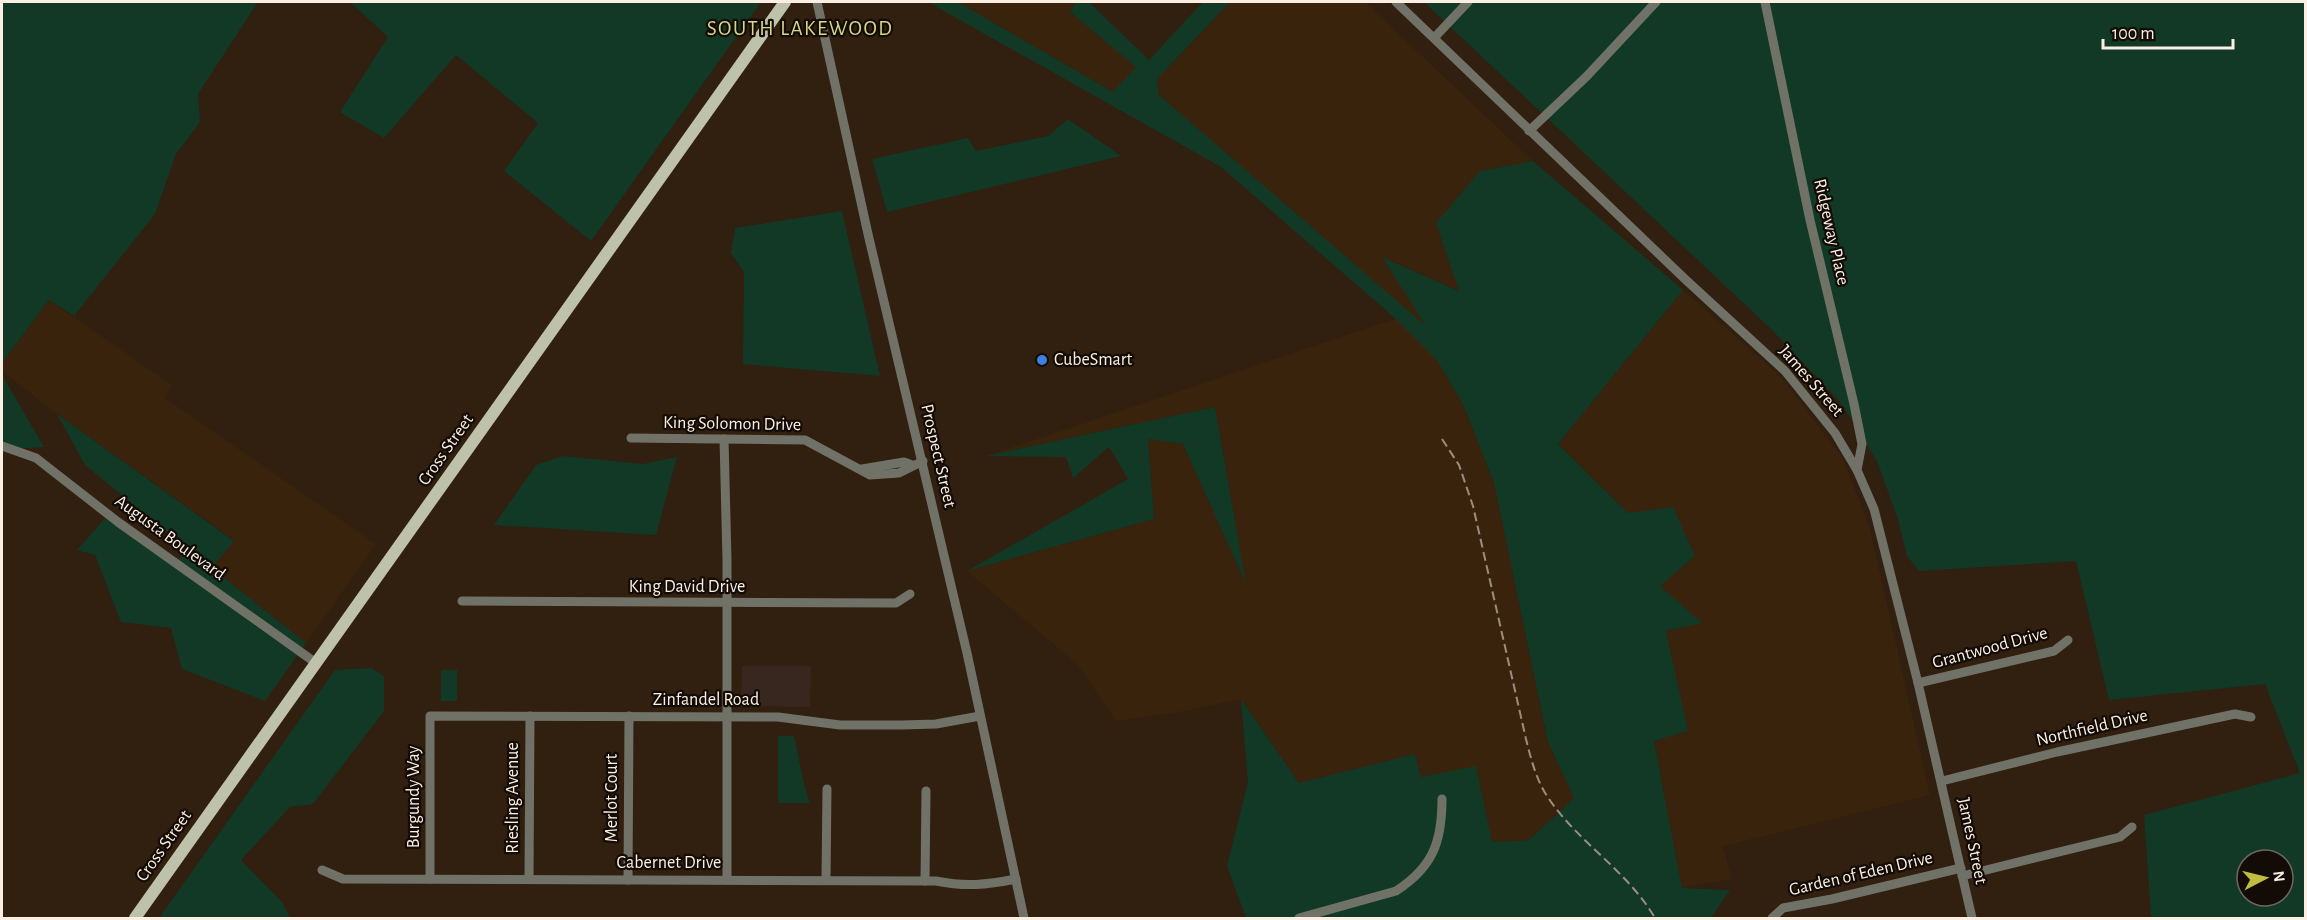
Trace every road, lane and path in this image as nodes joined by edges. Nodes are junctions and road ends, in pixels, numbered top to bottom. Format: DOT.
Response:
graph roads {
  1 [pos="785,2"];
  2 [pos="817,2"];
  3 [pos="1396,2"];
  4 [pos="1468,2"];
  5 [pos="1656,2"];
  6 [pos="1765,2"];
  7 [pos="1434,38"];
  8 [pos="1529,131"];
  9 [pos="631,438"];
  10 [pos="724,439"];
  11 [pos="2,446"];
  12 [pos="923,461"];
  13 [pos="1857,470"];
  14 [pos="910,594"];
  15 [pos="462,602"];
  16 [pos="728,604"];
  17 [pos="2068,640"];
  18 [pos="316,663"];
  19 [pos="1918,683"];
  20 [pos="430,716"];
  21 [pos="530,716"];
  22 [pos="629,716"];
  23 [pos="980,716"];
  24 [pos="728,717"];
  25 [pos="2251,717"];
  26 [pos="1942,781"];
  27 [pos="827,789"];
  28 [pos="926,791"];
  29 [pos="1442,799"];
  30 [pos="2132,827"];
  31 [pos="322,870"];
  32 [pos="1961,872"];
  33 [pos="430,879"];
  34 [pos="530,879"];
  35 [pos="1016,879"];
  36 [pos="628,880"];
  37 [pos="727,880"];
  38 [pos="826,880"];
  39 [pos="925,881"];
  40 [pos="135,918"];
  41 [pos="1024,918"];
  42 [pos="1299,918"];
  43 [pos="1772,918"];
  44 [pos="1972,918"];
  1 -- 18 [label="main road, Cross Street"];
  2 -- 12 [label="street, Prospect Street"];
  3 -- 7 [label="street, James Street"];
  4 -- 7 [label="street"];
  5 -- 8 [label="street"];
  6 -- 13 [label="street, Ridgeway Place"];
  7 -- 8 [label="street, James Street"];
  8 -- 13 [label="street, James Street"];
  9 -- 10 [label="street, King Solomon Drive"];
  10 -- 12 [label="street, King Solomon Drive"];
  10 -- 16 [label="street"];
  11 -- 18 [label="street, Augusta Boulevard"];
  12 -- 23 [label="street, Prospect Street"];
  13 -- 19 [label="street, James Street"];
  14 -- 16 [label="street, King David Drive"];
  15 -- 16 [label="street, King David Drive"];
  16 -- 24 [label="street"];
  17 -- 19 [label="street, Grantwood Drive"];
  18 -- 40 [label="main road, Cross Street"];
  19 -- 26 [label="street, James Street"];
  20 -- 21 [label="street, Zinfandel Road"];
  20 -- 33 [label="street, Burgundy Way"];
  21 -- 22 [label="street, Zinfandel Road"];
  21 -- 34 [label="street, Riesling Avenue"];
  22 -- 24 [label="street, Zinfandel Road"];
  22 -- 36 [label="street, Merlot Court"];
  23 -- 24 [label="street, Zinfandel Road"];
  23 -- 35 [label="street, Prospect Street"];
  24 -- 37 [label="street"];
  25 -- 26 [label="street, Northfield Drive"];
  26 -- 32 [label="street, James Street"];
  27 -- 38 [label="street"];
  28 -- 39 [label="street"];
  29 -- 42 [label="street"];
  30 -- 32 [label="street, Garden of Eden Drive"];
  31 -- 33 [label="street, Cabernet Drive"];
  32 -- 43 [label="street, Garden of Eden Drive"];
  32 -- 44 [label="street, James Street"];
  33 -- 34 [label="street, Cabernet Drive"];
  34 -- 36 [label="street, Cabernet Drive"];
  35 -- 39 [label="street, Cabernet Drive"];
  35 -- 41 [label="street, Prospect Street"];
  36 -- 37 [label="street, Cabernet Drive"];
  37 -- 38 [label="street, Cabernet Drive"];
  38 -- 39 [label="street, Cabernet Drive"];
}
